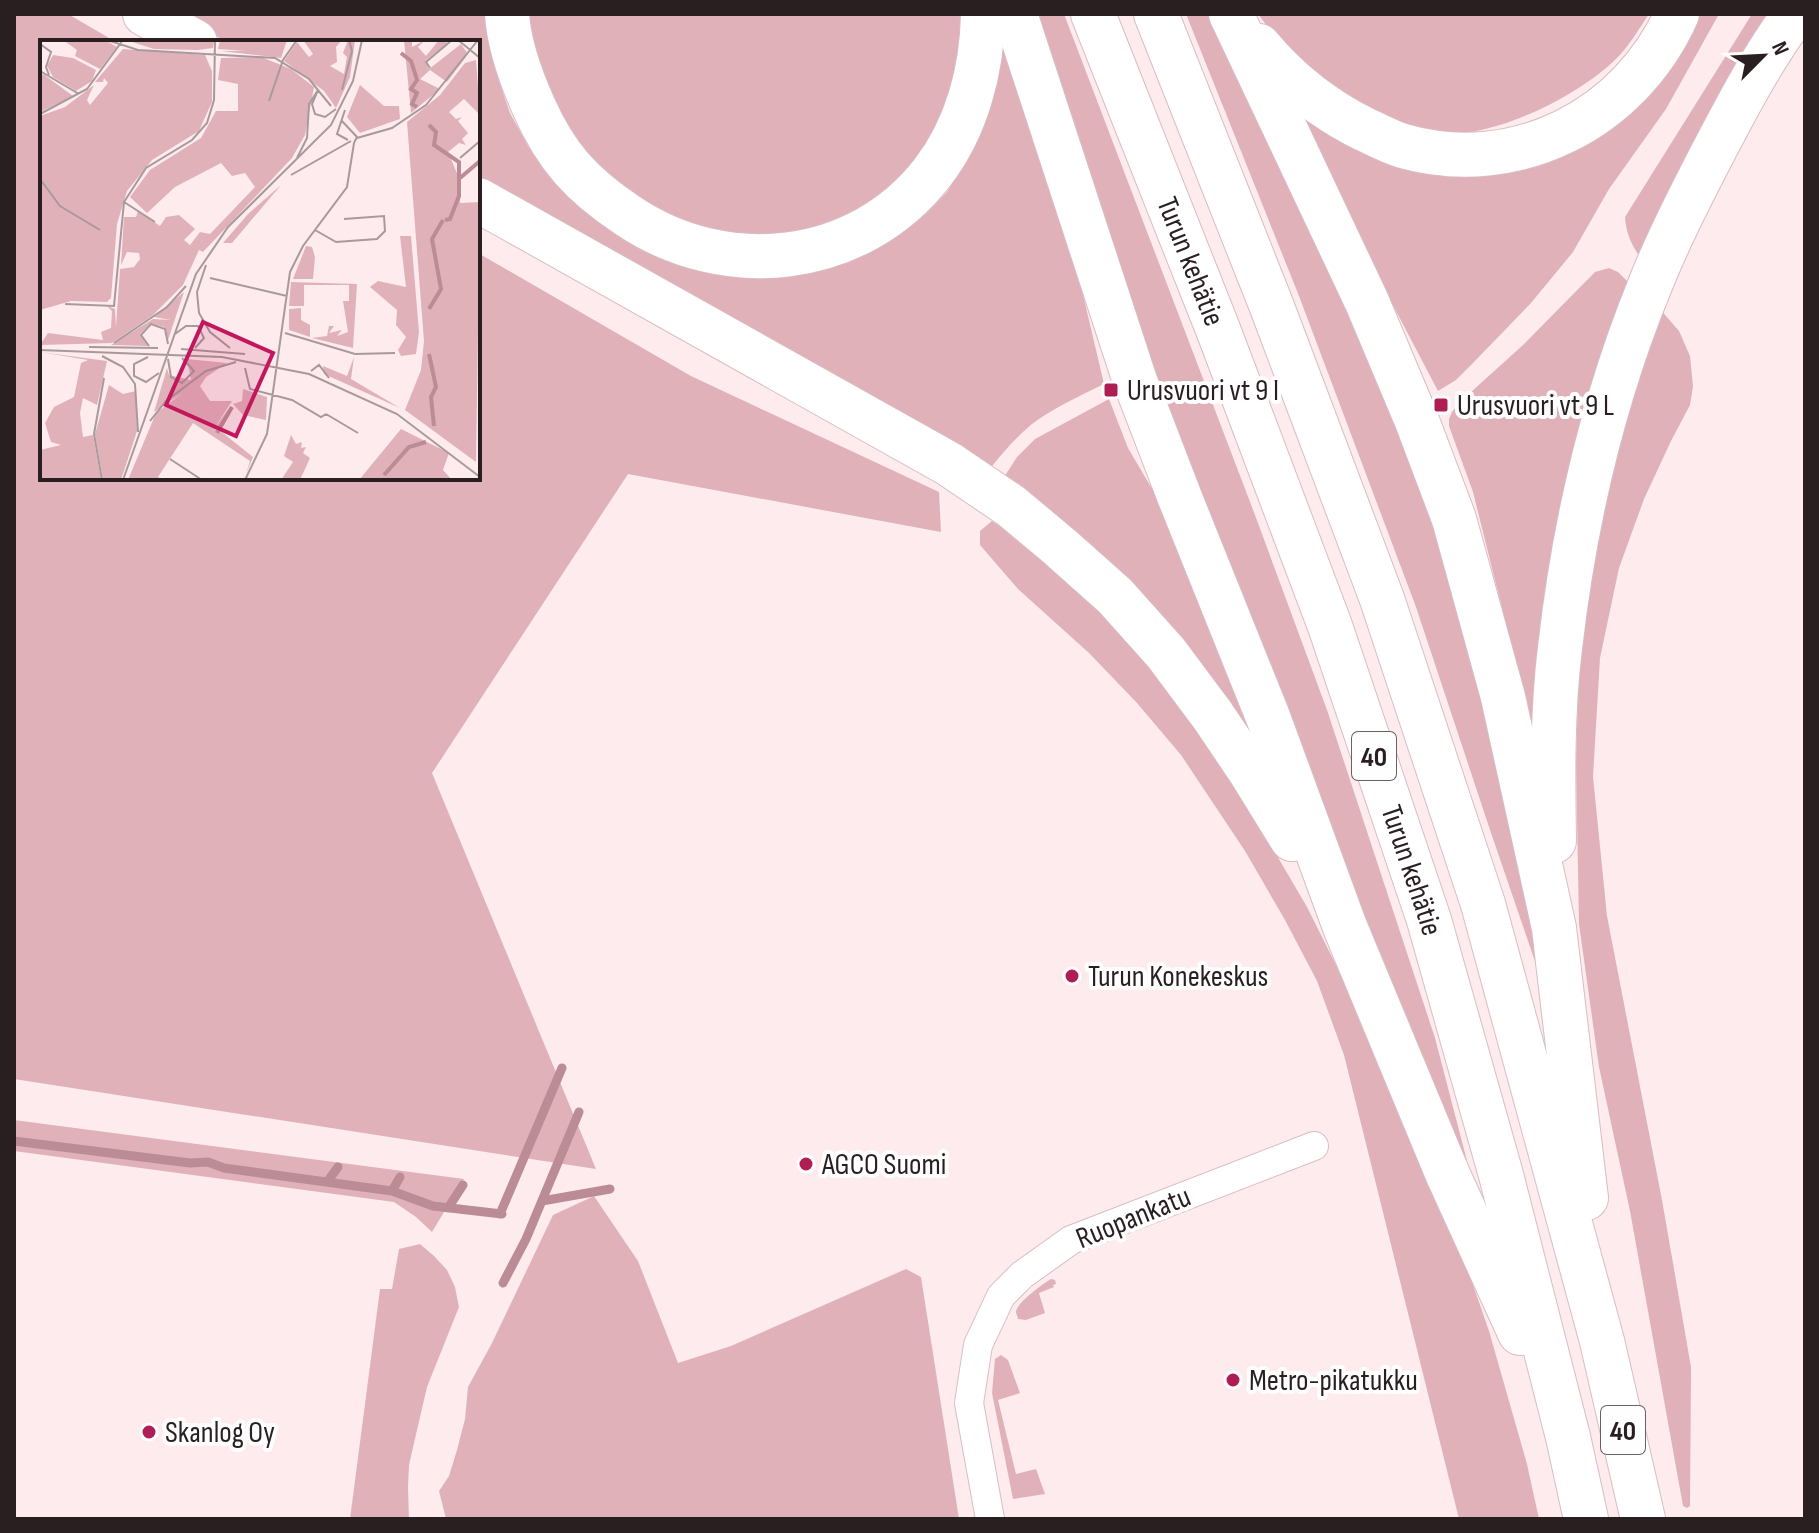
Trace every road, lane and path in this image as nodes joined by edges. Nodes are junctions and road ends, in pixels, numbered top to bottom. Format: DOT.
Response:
graph roads {
  1 [pos="145,14"];
  2 [pos="507,14"];
  3 [pos="983,14"];
  4 [pos="1015,14"];
  5 [pos="1093,14"];
  6 [pos="1156,14"];
  7 [pos="1232,14"];
  8 [pos="1677,14"];
  9 [pos="1795,14"];
  10 [pos="191,40"];
  11 [pos="480,201"];
  12 [pos="1345,927"];
  13 [pos="1554,928"];
  14 [pos="1314,1146"];
  15 [pos="1602,1341"];
  16 [pos="1568,1437"];
  17 [pos="990,1519"];
  18 [pos="1586,1519"];
  19 [pos="1643,1519"];
  1 -- 10 [label="highway"];
  2 -- 3 [label="highway"];
  4 -- 12 [label="highway"];
  5 -- 16 [label="highway, Turun kehätie / 40"];
  6 -- 15 [label="highway, Turun kehätie / 40"];
  7 -- 8 [label="highway"];
  7 -- 13 [label="highway"];
  9 -- 13 [label="highway"];
  11 -- 12 [label="highway"];
  12 -- 16 [label="highway"];
  13 -- 15 [label="highway"];
  14 -- 17 [label="street, Ruopankatu"];
  15 -- 19 [label="highway, Turun kehätie / 40"];
  16 -- 18 [label="highway, Turun kehätie / 40"];
}
